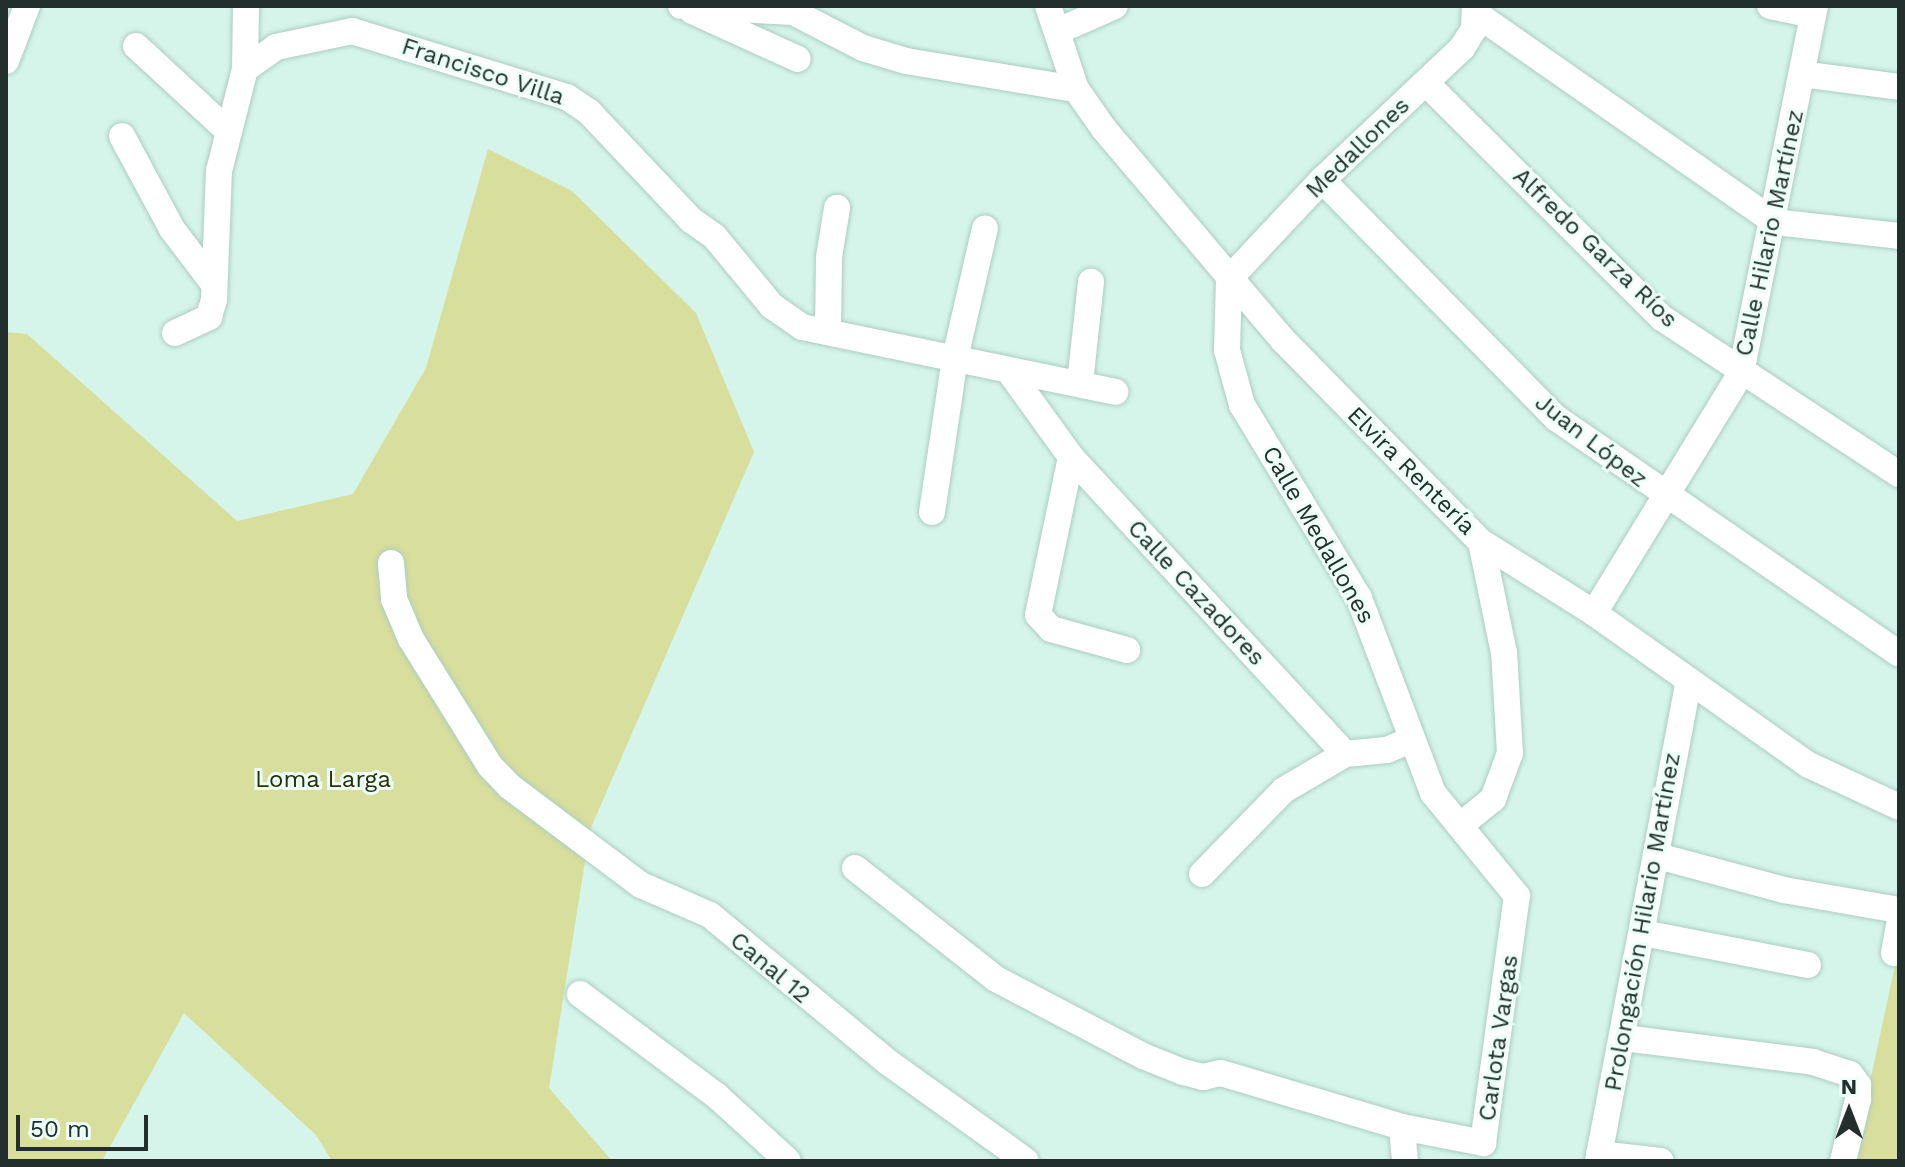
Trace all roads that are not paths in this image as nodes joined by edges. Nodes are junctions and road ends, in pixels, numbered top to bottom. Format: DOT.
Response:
graph roads {
  1 [pos="27,6"];
  2 [pos="246,6"];
  3 [pos="680,6"];
  4 [pos="1115,6"];
  5 [pos="1770,6"];
  6 [pos="1475,9"];
  7 [pos="1814,10"];
  8 [pos="1053,18"];
  9 [pos="136,46"];
  10 [pos="798,59"];
  11 [pos="6,61"];
  12 [pos="245,69"];
  13 [pos="1802,74"];
  14 [pos="1426,83"];
  15 [pos="1899,87"];
  16 [pos="1076,89"];
  17 [pos="226,129"];
  18 [pos="122,136"];
  19 [pos="1322,180"];
  20 [pos="837,208"];
  21 [pos="1775,222"];
  22 [pos="985,228"];
  23 [pos="1898,237"];
  24 [pos="1229,279"];
  25 [pos="1091,282"];
  26 [pos="213,283"];
  27 [pos="828,331"];
  28 [pos="175,333"];
  29 [pos="955,358"];
  30 [pos="1741,373"];
  31 [pos="1011,374"];
  32 [pos="1080,383"];
  33 [pos="1115,392"];
  34 [pos="1071,457"];
  35 [pos="1899,474"];
  36 [pos="1666,499"];
  37 [pos="932,512"];
  38 [pos="1481,542"];
  39 [pos="391,563"];
  40 [pos="1594,613"];
  41 [pos="1127,650"];
  42 [pos="1899,654"];
  43 [pos="1688,683"];
  44 [pos="1410,740"];
  45 [pos="1345,754"];
  46 [pos="1899,807"];
  47 [pos="1462,824"];
  48 [pos="1658,856"];
  49 [pos="855,868"];
  50 [pos="1202,874"];
  51 [pos="1899,910"];
  52 [pos="1899,924"];
  53 [pos="1643,933"];
  54 [pos="1894,953"];
  55 [pos="1808,965"];
  56 [pos="580,994"];
  57 [pos="1624,1038"];
  58 [pos="1402,1127"];
  59 [pos="1598,1157"];
  60 [pos="788,1161"];
  61 [pos="1026,1161"];
  62 [pos="1405,1161"];
  63 [pos="1661,1161"];
  64 [pos="1843,1161"];
  1 -- 11 [label="street"];
  2 -- 12 [label="street"];
  3 -- 10 [label="street"];
  3 -- 16 [label="street"];
  4 -- 8 [label="street"];
  5 -- 7 [label="street"];
  6 -- 14 [label="street, Medallones"];
  6 -- 21 [label="street"];
  7 -- 13 [label="street, Calle Hilario Martínez"];
  8 -- 16 [label="street, Elvira Rentería"];
  9 -- 17 [label="street"];
  12 -- 17 [label="street"];
  12 -- 27 [label="street, Francisco Villa"];
  13 -- 15 [label="street"];
  13 -- 21 [label="street, Calle Hilario Martínez"];
  14 -- 19 [label="street, Medallones"];
  14 -- 30 [label="street, Alfredo Garza Ríos"];
  16 -- 24 [label="street, Elvira Rentería"];
  17 -- 26 [label="street"];
  18 -- 26 [label="street"];
  19 -- 24 [label="street, Medallones"];
  19 -- 36 [label="street, Juan López"];
  20 -- 27 [label="street"];
  21 -- 23 [label="street"];
  21 -- 30 [label="street, Calle Hilario Martínez"];
  22 -- 29 [label="street"];
  24 -- 38 [label="street, Elvira Rentería"];
  24 -- 44 [label="street, Calle Medallones"];
  25 -- 32 [label="street"];
  26 -- 28 [label="street"];
  27 -- 29 [label="street"];
  29 -- 31 [label="street"];
  29 -- 37 [label="street"];
  30 -- 35 [label="street, Alfredo Garza Ríos"];
  30 -- 36 [label="street, Calle Hilario Martínez"];
  31 -- 32 [label="street"];
  31 -- 34 [label="street, Calle Cazadores"];
  32 -- 33 [label="street"];
  34 -- 41 [label="street"];
  34 -- 45 [label="street, Calle Cazadores"];
  36 -- 40 [label="street, Calle Hilario Martínez"];
  36 -- 42 [label="street, Juan López"];
  38 -- 40 [label="street, Elvira Rentería"];
  38 -- 47 [label="street"];
  39 -- 61 [label="street, Canal 12"];
  40 -- 43 [label="street, Elvira Rentería"];
  43 -- 46 [label="street, Elvira Rentería"];
  43 -- 48 [label="street, Prolongación Hilario Martínez"];
  44 -- 45 [label="street"];
  44 -- 47 [label="street, Calle Medallones"];
  45 -- 50 [label="street"];
  47 -- 58 [label="street, Carlota Vargas"];
  48 -- 51 [label="street"];
  48 -- 53 [label="street, Prolongación Hilario Martínez"];
  49 -- 58 [label="street, Carlota Vargas"];
  52 -- 54 [label="street"];
  53 -- 55 [label="street"];
  53 -- 57 [label="street, Prolongación Hilario Martínez"];
  56 -- 60 [label="street"];
  57 -- 59 [label="street, Prolongación Hilario Martínez"];
  57 -- 64 [label="street"];
  58 -- 62 [label="street"];
  59 -- 63 [label="street"];
}
